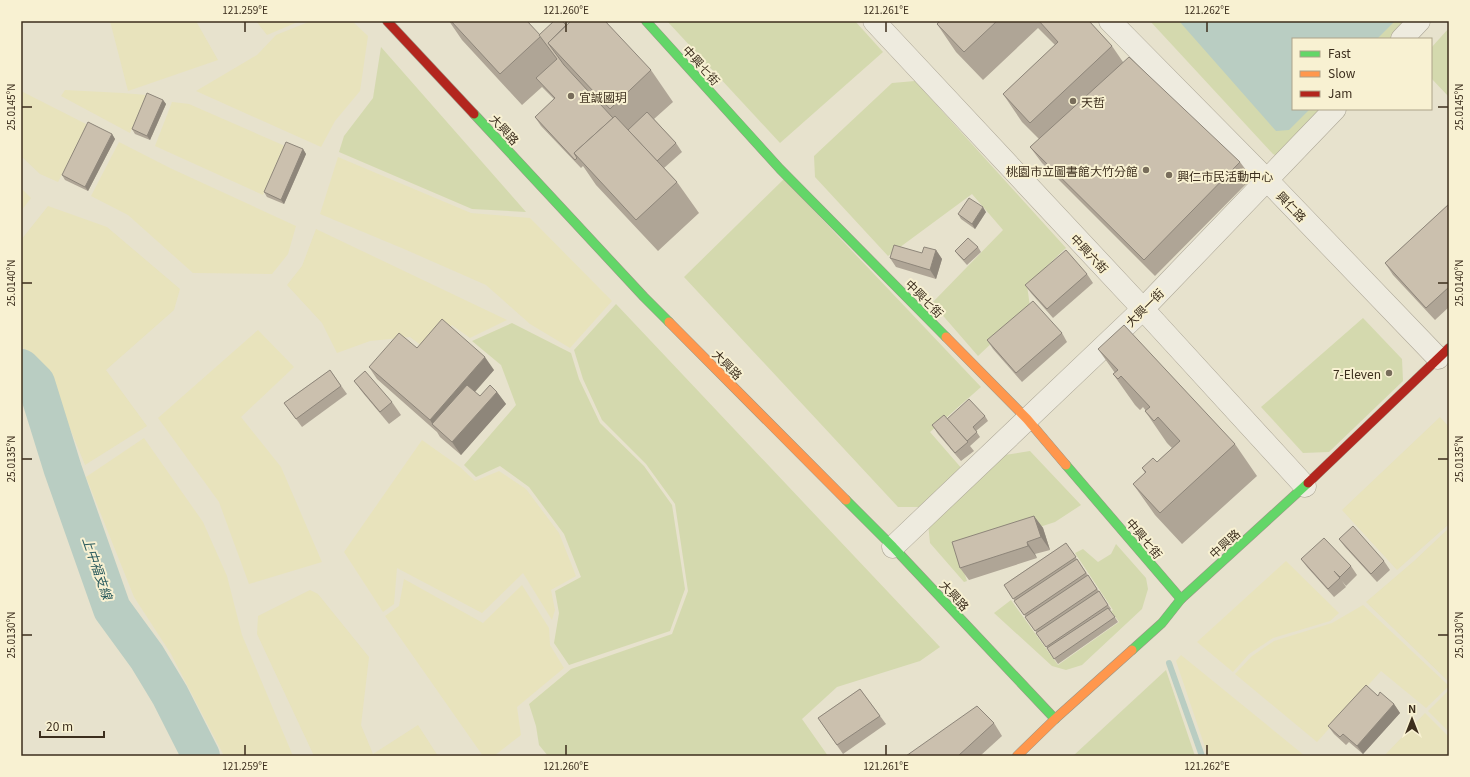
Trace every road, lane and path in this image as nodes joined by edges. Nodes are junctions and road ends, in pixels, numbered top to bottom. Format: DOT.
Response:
graph roads {
  1 [pos="387,21"];
  2 [pos="646,21"];
  3 [pos="874,21"];
  4 [pos="1110,21"];
  5 [pos="1419,21"];
  6 [pos="1403,38"];
  7 [pos="1334,110"];
  8 [pos="1267,180"];
  9 [pos="1143,309"];
  10 [pos="1443,353"];
  11 [pos="1027,419"];
  12 [pos="1305,486"];
  13 [pos="893,548"];
  14 [pos="1181,599"];
  15 [pos="1055,719"];
  16 [pos="1017,756"];
  1 -- 13 [label="street, 大興路"];
  2 -- 11 [label="street, 中興七街"];
  3 -- 9 [label="street, 中興六街"];
  4 -- 8 [label="street, 興仁路"];
  5 -- 6 [label="street"];
  7 -- 8 [label="street, 大興一街"];
  8 -- 9 [label="street, 大興一街"];
  8 -- 10 [label="street, 興仁路"];
  9 -- 11 [label="street, 大興一街"];
  9 -- 12 [label="street, 中興六街"];
  10 -- 12 [label="street, 中興路"];
  11 -- 13 [label="street, 大興一街"];
  11 -- 14 [label="street, 中興七街"];
  12 -- 14 [label="street, 中興路"];
  13 -- 15 [label="street, 大興路"];
  14 -- 15 [label="street, 中興路"];
  15 -- 16 [label="street, 中興路"];
}
